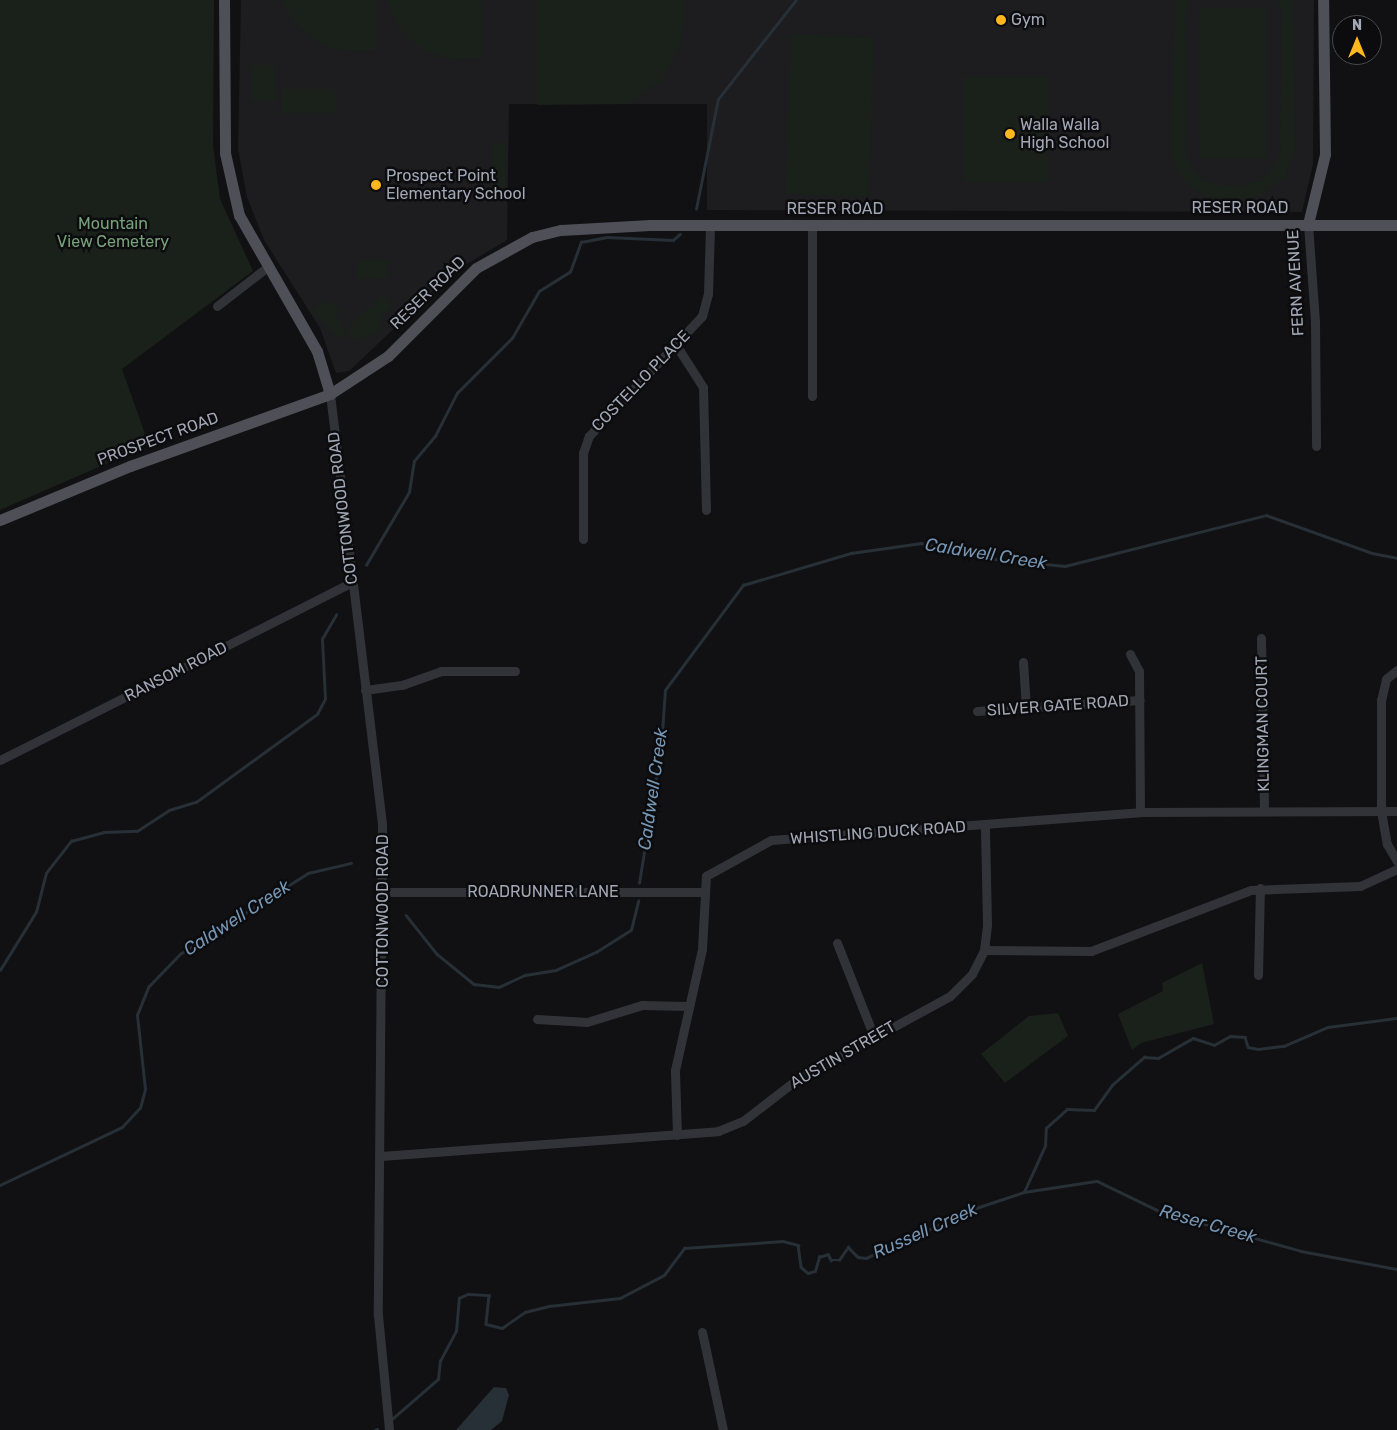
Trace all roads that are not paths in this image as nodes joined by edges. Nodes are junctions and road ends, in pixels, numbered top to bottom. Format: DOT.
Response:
graph roads {
  1 [pos="224,0"];
  2 [pos="1323,0"];
  3 [pos="1308,224"];
  4 [pos="1397,225"];
  5 [pos="710,226"];
  6 [pos="812,226"];
  7 [pos="266,268"];
  8 [pos="217,306"];
  9 [pos="676,345"];
  10 [pos="330,394"];
  11 [pos="812,396"];
  12 [pos="1316,446"];
  13 [pos="706,510"];
  14 [pos="0,520"];
  15 [pos="583,539"];
  16 [pos="351,583"];
  17 [pos="1262,638"];
  18 [pos="1130,654"];
  19 [pos="1023,662"];
  20 [pos="1397,670"];
  21 [pos="515,671"];
  22 [pos="365,690"];
  23 [pos="1140,700"];
  24 [pos="1026,708"];
  25 [pos="977,711"];
  26 [pos="0,760"];
  27 [pos="1264,811"];
  28 [pos="1381,811"];
  29 [pos="1397,811"];
  30 [pos="1140,812"];
  31 [pos="986,825"];
  32 [pos="1397,861"];
  33 [pos="1397,869"];
  34 [pos="1260,888"];
  35 [pos="384,892"];
  36 [pos="702,892"];
  37 [pos="837,943"];
  38 [pos="984,950"];
  39 [pos="1258,976"];
  40 [pos="688,1006"];
  41 [pos="537,1019"];
  42 [pos="874,1037"];
  43 [pos="677,1135"];
  44 [pos="381,1156"];
  45 [pos="702,1332"];
  46 [pos="389,1430"];
  47 [pos="723,1430"];
  1 -- 7 [label="main road"];
  2 -- 3 [label="main road, FERN AVENUE"];
  3 -- 4 [label="main road, RESER ROAD"];
  3 -- 6 [label="main road, RESER ROAD"];
  3 -- 12 [label="street, FERN AVENUE"];
  5 -- 6 [label="main road, RESER ROAD"];
  5 -- 9 [label="street, COSTELLO PLACE"];
  5 -- 10 [label="main road, RESER ROAD"];
  6 -- 11 [label="street"];
  7 -- 8 [label="street"];
  7 -- 10 [label="main road"];
  9 -- 13 [label="street"];
  9 -- 15 [label="street, COSTELLO PLACE"];
  10 -- 14 [label="main road, PROSPECT ROAD"];
  10 -- 16 [label="street, COTTONWOOD ROAD"];
  16 -- 22 [label="street, COTTONWOOD ROAD"];
  16 -- 26 [label="street, RANSOM ROAD"];
  17 -- 27 [label="street, KLINGMAN COURT"];
  18 -- 23 [label="street"];
  19 -- 24 [label="street"];
  20 -- 28 [label="street"];
  21 -- 22 [label="street"];
  22 -- 35 [label="street, COTTONWOOD ROAD"];
  23 -- 24 [label="street, SILVER GATE ROAD"];
  23 -- 30 [label="street"];
  24 -- 25 [label="street, SILVER GATE ROAD"];
  27 -- 28 [label="street, WHISTLING DUCK ROAD"];
  27 -- 30 [label="street, WHISTLING DUCK ROAD"];
  28 -- 29 [label="street, WHISTLING DUCK ROAD"];
  28 -- 32 [label="street"];
  30 -- 31 [label="street, WHISTLING DUCK ROAD"];
  31 -- 36 [label="street, WHISTLING DUCK ROAD"];
  31 -- 38 [label="street, AUSTIN STREET"];
  33 -- 34 [label="street"];
  34 -- 38 [label="street"];
  34 -- 39 [label="street"];
  35 -- 36 [label="street, ROADRUNNER LANE"];
  35 -- 44 [label="street, COTTONWOOD ROAD"];
  36 -- 40 [label="street, WHISTLING DUCK ROAD"];
  37 -- 42 [label="street"];
  38 -- 42 [label="street, AUSTIN STREET"];
  40 -- 41 [label="street"];
  40 -- 43 [label="street, WHISTLING DUCK ROAD"];
  42 -- 43 [label="street, AUSTIN STREET"];
  43 -- 44 [label="street, AUSTIN STREET"];
  44 -- 46 [label="street, COTTONWOOD ROAD"];
  45 -- 47 [label="street"];
}
